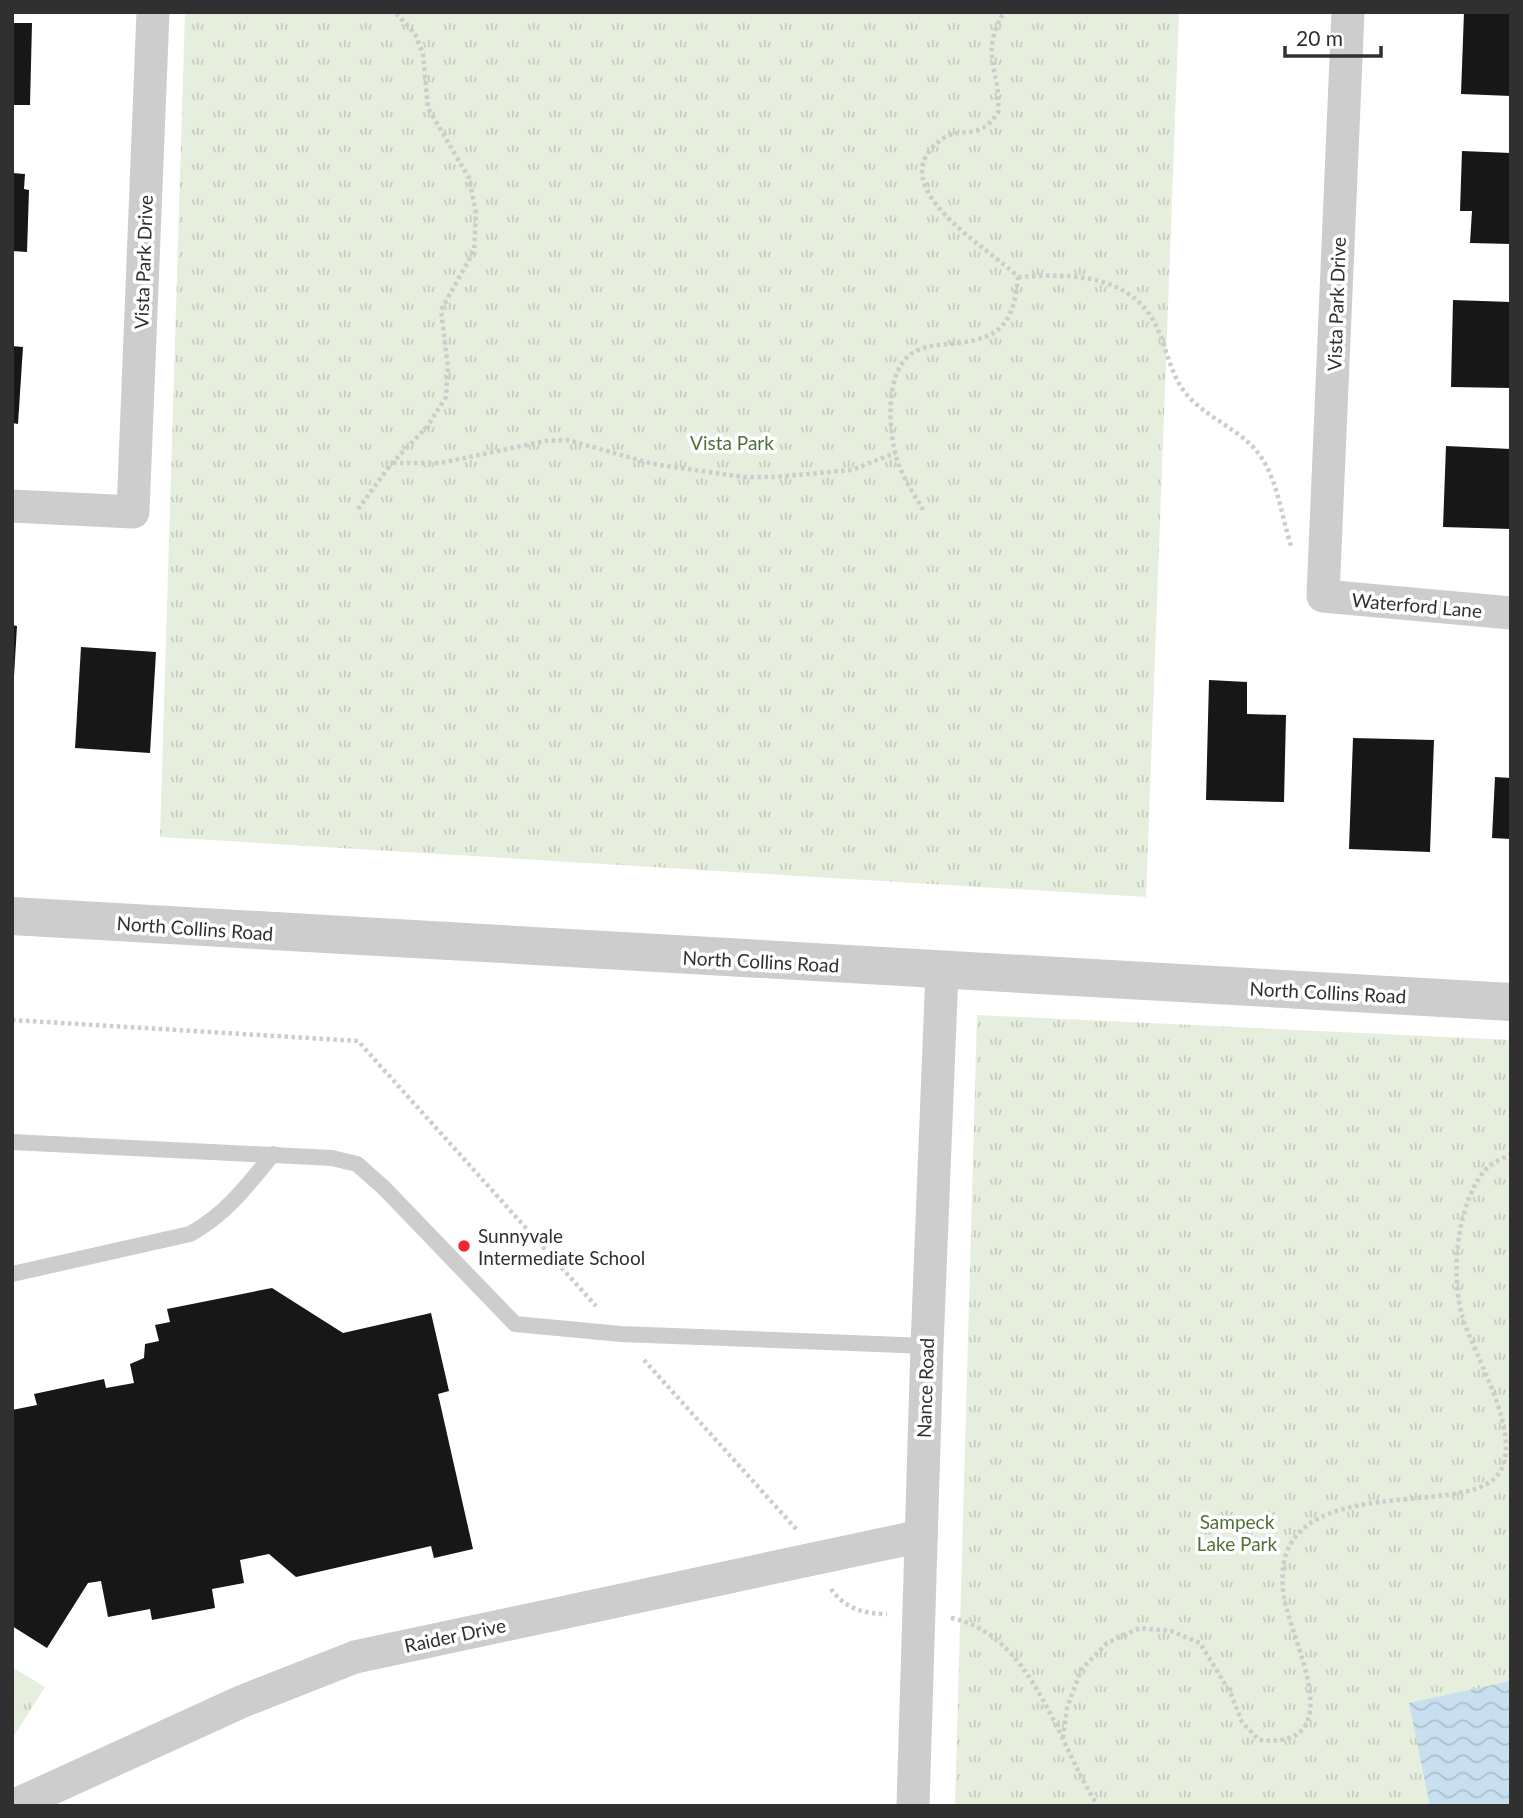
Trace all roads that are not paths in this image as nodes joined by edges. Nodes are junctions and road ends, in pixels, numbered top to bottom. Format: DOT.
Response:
graph roads {
  1 [pos="153,12"];
  2 [pos="1348,12"];
  3 [pos="12,506"];
  4 [pos="1323,596"];
  5 [pos="1511,613"];
  6 [pos="12,916"];
  7 [pos="942,971"];
  8 [pos="1511,1002"];
  9 [pos="12,1142"];
  10 [pos="273,1154"];
  11 [pos="12,1274"];
  12 [pos="926,1346"];
  13 [pos="921,1536"];
  14 [pos="13,1806"];
  15 [pos="914,1806"];
  1 -- 3 [label="street, Vista Park Drive"];
  2 -- 4 [label="street, Vista Park Drive"];
  4 -- 5 [label="street, Waterford Lane"];
  6 -- 7 [label="street, North Collins Road"];
  7 -- 8 [label="street, North Collins Road"];
  7 -- 12 [label="street, Nance Road"];
  9 -- 10 [label="lane"];
  10 -- 11 [label="lane"];
  10 -- 12 [label="lane"];
  12 -- 13 [label="street, Nance Road"];
  13 -- 14 [label="street, Raider Drive"];
  13 -- 15 [label="street, Nance Road"];
}
